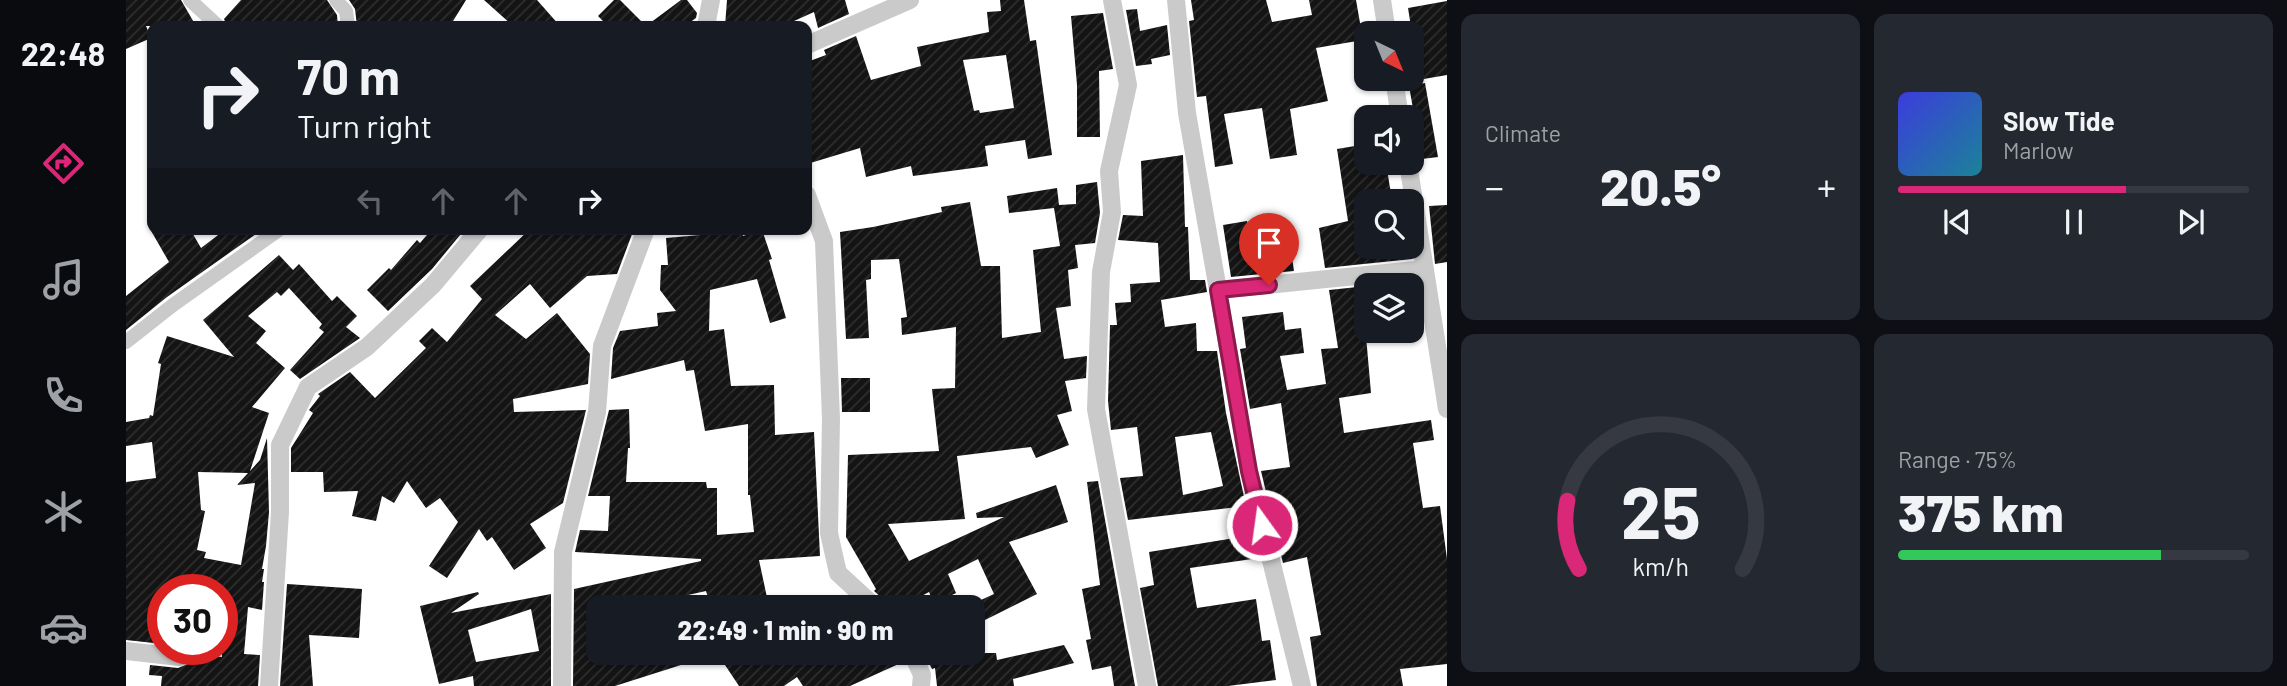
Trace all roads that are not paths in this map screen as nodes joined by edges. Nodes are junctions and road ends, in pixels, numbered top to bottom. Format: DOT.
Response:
graph roads {
  1 [pos="190,0"];
  2 [pos="336,0"];
  3 [pos="711,0"];
  4 [pos="910,0"];
  5 [pos="1111,0"];
  6 [pos="1177,0"];
  7 [pos="1382,0"];
  8 [pos="213,21"];
  9 [pos="347,21"];
  10 [pos="707,21"];
  11 [pos="1385,21"];
  12 [pos="812,43"];
  13 [pos="1410,175"];
  14 [pos="812,209"];
  15 [pos="272,235"];
  16 [pos="475,235"];
  17 [pos="644,235"];
  18 [pos="1425,269"];
  19 [pos="1218,290"];
  20 [pos="126,342"];
  21 [pos="1447,409"];
  22 [pos="862,595"];
  23 [pos="126,651"];
  24 [pos="147,653"];
  25 [pos="917,665"];
  26 [pos="269,686"];
  27 [pos="562,686"];
  28 [pos="921,686"];
  29 [pos="1147,686"];
  30 [pos="1302,686"];
  1 -- 8 [label="street"];
  2 -- 9 [label="street"];
  3 -- 10 [label="street"];
  4 -- 12 [label="street"];
  5 -- 29 [label="street"];
  6 -- 19 [label="street"];
  7 -- 11 [label="street"];
  13 -- 18 [label="street"];
  14 -- 22 [label="street"];
  15 -- 20 [label="street"];
  16 -- 26 [label="street"];
  17 -- 27 [label="street"];
  18 -- 19 [label="street"];
  18 -- 21 [label="street"];
  19 -- 30 [label="street"];
  23 -- 24 [label="street"];
  25 -- 28 [label="street"];
}
